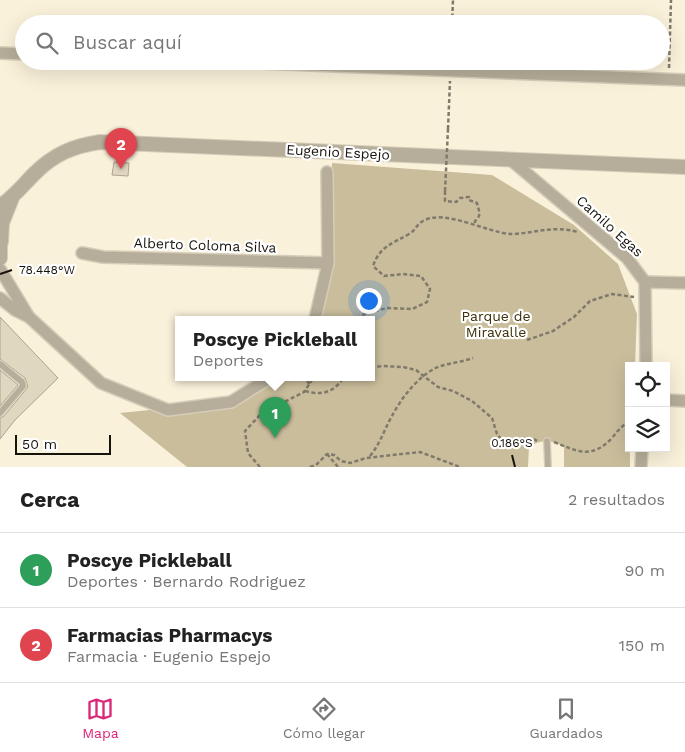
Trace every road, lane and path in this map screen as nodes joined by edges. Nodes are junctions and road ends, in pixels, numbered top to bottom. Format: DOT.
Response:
graph roads {
  1 [pos="453,0"];
  2 [pos="671,0"];
  3 [pos="452,15"];
  4 [pos="670,40"];
  5 [pos="0,53"];
  6 [pos="15,54"];
  7 [pos="426,70"];
  8 [pos="669,70"];
  9 [pos="450,71"];
  10 [pos="669,80"];
  11 [pos="685,80"];
  12 [pos="511,160"];
  13 [pos="685,166"];
  14 [pos="327,172"];
  15 [pos="6,202"];
  16 [pos="475,225"];
  17 [pos="593,229"];
  18 [pos="0,241"];
  19 [pos="82,253"];
  20 [pos="0,258"];
  21 [pos="328,263"];
  22 [pos="0,269"];
  23 [pos="645,282"];
  24 [pos="685,283"];
  25 [pos="0,298"];
  26 [pos="645,299"];
  27 [pos="316,316"];
  28 [pos="361,316"];
  29 [pos="29,317"];
  30 [pos="527,340"];
  31 [pos="472,358"];
  32 [pos="646,362"];
  33 [pos="0,364"];
  34 [pos="375,367"];
  35 [pos="423,377"];
  36 [pos="265,381"];
  37 [pos="307,381"];
  38 [pos="312,381"];
  39 [pos="342,381"];
  40 [pos="310,384"];
  41 [pos="306,391"];
  42 [pos="670,400"];
  43 [pos="685,401"];
  44 [pos="0,414"];
  45 [pos="625,424"];
  46 [pos="547,440"];
  47 [pos="642,452"];
  48 [pos="327,454"];
  49 [pos="369,458"];
  50 [pos="260,467"];
  51 [pos="310,467"];
  52 [pos="338,467"];
  53 [pos="460,467"];
  54 [pos="548,467"];
  55 [pos="641,467"];
  1 -- 3 [label="path"];
  2 -- 4 [label="path"];
  5 -- 6 [label="street"];
  7 -- 9 [label="street"];
  8 -- 10 [label="path"];
  9 -- 10 [label="street"];
  9 -- 16 [label="path, bridge"];
  10 -- 11 [label="street"];
  12 -- 13 [label="street, Eugenio Espejo"];
  12 -- 15 [label="street, Eugenio Espejo"];
  12 -- 17 [label="street, Camilo Egas"];
  14 -- 21 [label="street"];
  15 -- 18 [label="street, Eugenio Espejo"];
  16 -- 17 [label="path"];
  16 -- 28 [label="path"];
  17 -- 23 [label="street, Camilo Egas"];
  18 -- 20 [label="street, Eugenio Espejo"];
  19 -- 21 [label="street, Alberto Coloma Silva"];
  21 -- 27 [label="street"];
  22 -- 29 [label="street"];
  23 -- 24 [label="street"];
  23 -- 26 [label="street"];
  25 -- 29 [label="street"];
  26 -- 30 [label="path"];
  26 -- 32 [label="street"];
  29 -- 36 [label="street"];
  31 -- 35 [label="path"];
  33 -- 44 [label="lane"];
  34 -- 35 [label="path"];
  35 -- 46 [label="path"];
  35 -- 49 [label="path"];
  37 -- 40 [label="path"];
  38 -- 40 [label="path"];
  39 -- 41 [label="path"];
  40 -- 41 [label="path"];
  41 -- 50 [label="path"];
  42 -- 43 [label="street"];
  45 -- 46 [label="path"];
  46 -- 54 [label="lane"];
  47 -- 55 [label="street"];
  48 -- 49 [label="path"];
  48 -- 51 [label="path"];
  48 -- 52 [label="path"];
  49 -- 53 [label="path"];
}
